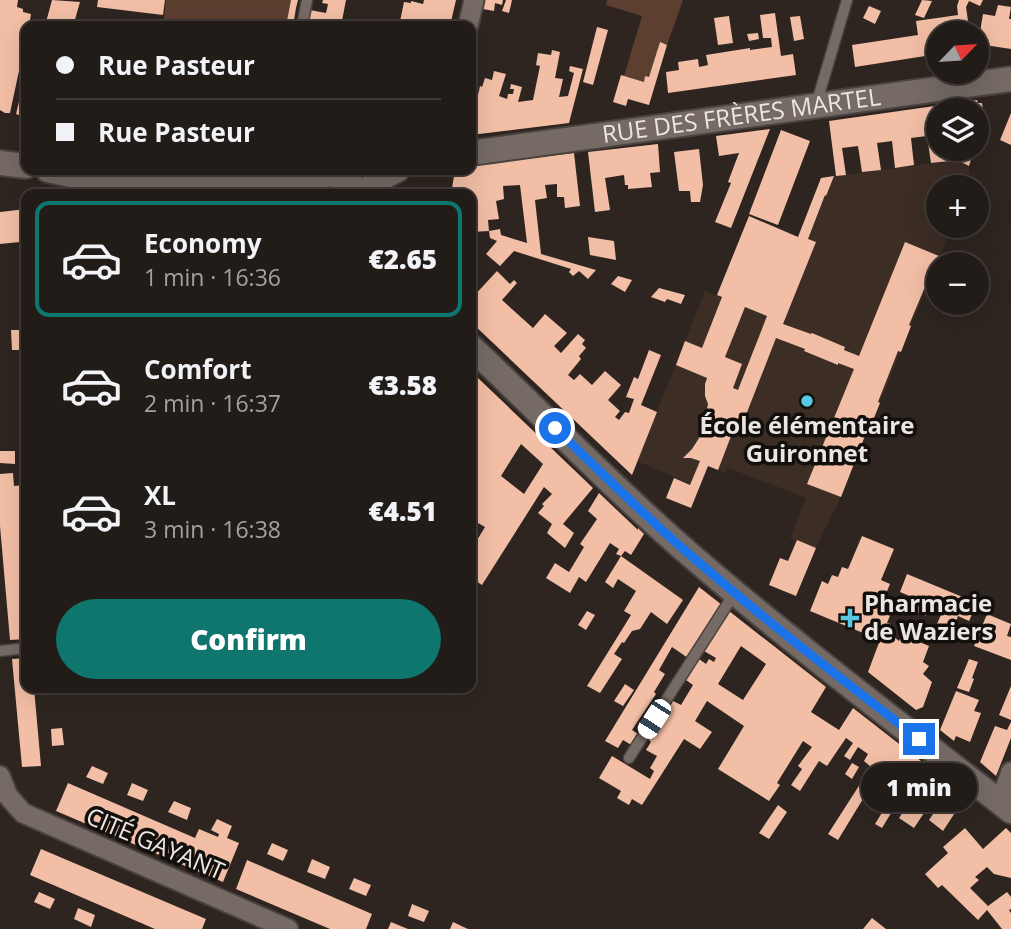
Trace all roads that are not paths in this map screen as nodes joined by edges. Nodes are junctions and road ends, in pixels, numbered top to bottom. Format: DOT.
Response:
graph roads {
  1 [pos="307,0"];
  2 [pos="474,0"];
  3 [pos="847,0"];
  4 [pos="303,21"];
  5 [pos="469,21"];
  6 [pos="1011,79"];
  7 [pos="815,106"];
  8 [pos="476,152"];
  9 [pos="0,163"];
  10 [pos="21,165"];
  11 [pos="71,175"];
  12 [pos="388,175"];
  13 [pos="323,177"];
  14 [pos="118,185"];
  15 [pos="137,189"];
  16 [pos="357,189"];
  17 [pos="367,189"];
  18 [pos="476,352"];
  19 [pos="734,593"];
  20 [pos="21,649"];
  21 [pos="0,651"];
  22 [pos="629,758"];
  23 [pos="1011,772"];
  24 [pos="0,776"];
  25 [pos="1005,806"];
  26 [pos="288,929"];
  1 -- 4 [label="lane"];
  2 -- 5 [label="street"];
  3 -- 7 [label="lane"];
  6 -- 7 [label="street, RUE DES FRÈRES MARTEL"];
  7 -- 8 [label="street, RUE DES FRÈRES MARTEL"];
  9 -- 10 [label="street"];
  11 -- 14 [label="street"];
  12 -- 17 [label="street"];
  13 -- 14 [label="street"];
  13 -- 16 [label="street"];
  14 -- 15 [label="street"];
  18 -- 19 [label="street"];
  19 -- 22 [label="lane"];
  19 -- 25 [label="street"];
  20 -- 21 [label="lane"];
  23 -- 25 [label="street"];
  24 -- 26 [label="street, CITÉ GAYANT"];
}
